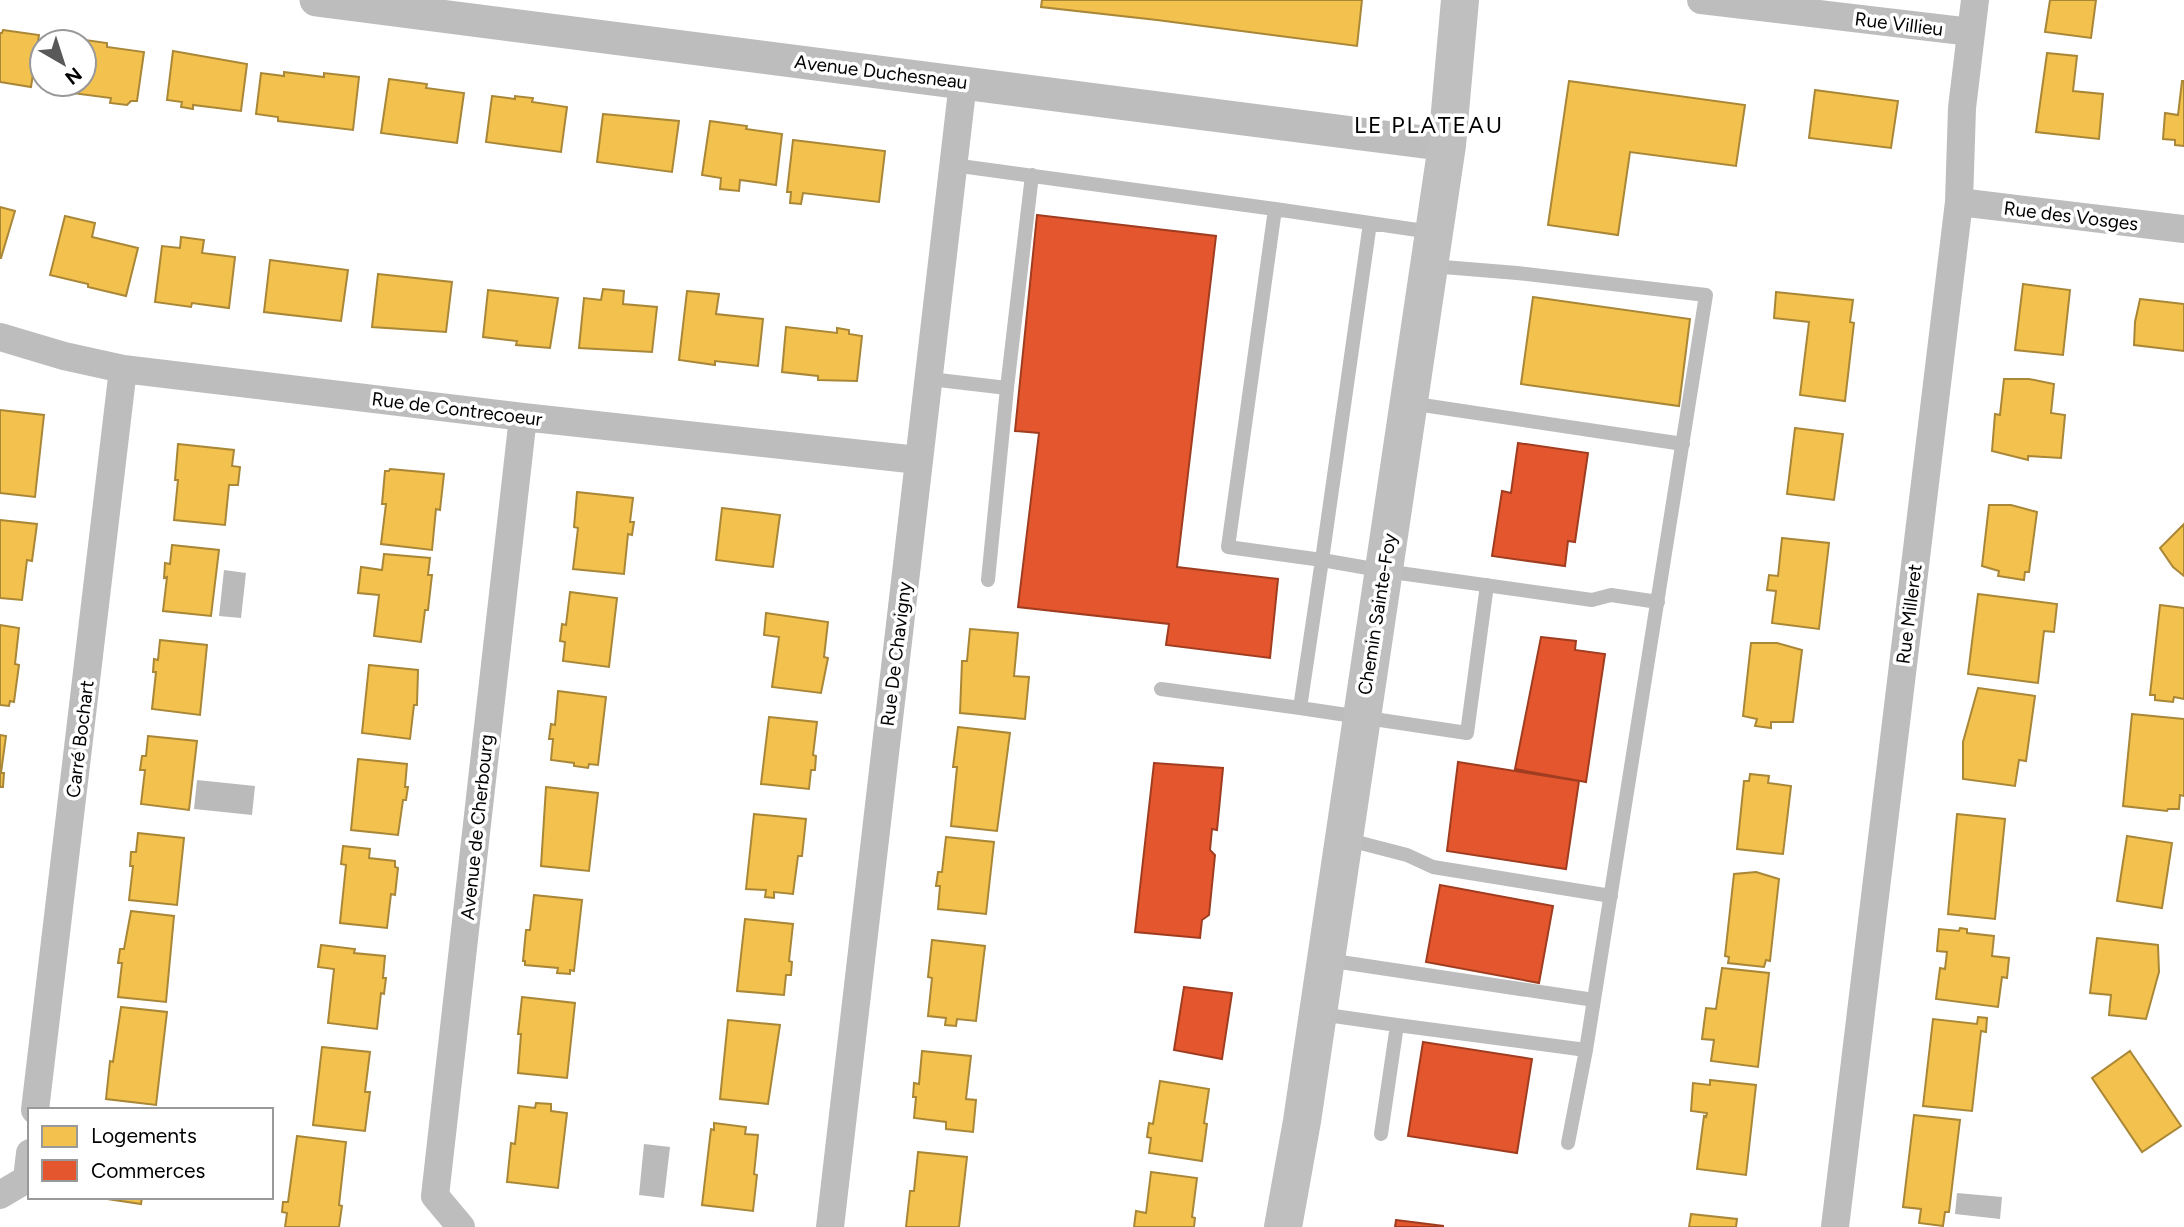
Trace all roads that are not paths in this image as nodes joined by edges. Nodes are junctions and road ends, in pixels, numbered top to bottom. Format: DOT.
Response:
graph roads {
  1 [pos="316,0"];
  2 [pos="1460,0"];
  3 [pos="1701,0"];
  4 [pos="1975,0"];
  5 [pos="1971,33"];
  6 [pos="963,82"];
  7 [pos="1447,145"];
  8 [pos="953,165"];
  9 [pos="1032,176"];
  10 [pos="1959,202"];
  11 [pos="1275,209"];
  12 [pos="1370,223"];
  13 [pos="2184,229"];
  14 [pos="1430,249"];
  15 [pos="0,337"];
  16 [pos="123,369"];
  17 [pos="930,379"];
  18 [pos="1007,388"];
  19 [pos="1408,403"];
  20 [pos="523,417"];
  21 [pos="1683,444"];
  22 [pos="918,460"];
  23 [pos="1322,560"];
  24 [pos="1385,571"];
  25 [pos="988,580"];
  26 [pos="1487,585"];
  27 [pos="1658,602"];
  28 [pos="1161,689"];
  29 [pos="1300,708"];
  30 [pos="1361,716"];
  31 [pos="1344,839"];
  32 [pos="1611,896"];
  33 [pos="1326,960"];
  34 [pos="1594,1000"];
  35 [pos="1318,1013"];
  36 [pos="1397,1025"];
  37 [pos="1586,1051"];
  38 [pos="35,1108"];
  39 [pos="1381,1133"];
  40 [pos="1568,1143"];
  41 [pos="28,1170"];
  42 [pos="0,1195"];
  43 [pos="461,1227"];
  44 [pos="830,1227"];
  45 [pos="1283,1227"];
  46 [pos="1835,1227"];
  1 -- 6 [label="street, Avenue Duchesneau"];
  2 -- 7 [label="main road, Chemin Sainte-Foy"];
  3 -- 5 [label="street, Rue Villieu"];
  4 -- 5 [label="street, Rue Milleret"];
  5 -- 10 [label="street, Rue Milleret"];
  6 -- 7 [label="street, Avenue Duchesneau"];
  6 -- 8 [label="street, Rue De Chavigny"];
  7 -- 14 [label="main road, Chemin Sainte-Foy"];
  8 -- 9 [label="lane"];
  8 -- 17 [label="street, Rue De Chavigny"];
  9 -- 11 [label="lane"];
  9 -- 18 [label="lane"];
  10 -- 13 [label="street, Rue des Vosges"];
  10 -- 46 [label="street, Rue Milleret"];
  11 -- 12 [label="lane"];
  11 -- 23 [label="lane"];
  12 -- 14 [label="lane"];
  12 -- 23 [label="lane"];
  14 -- 19 [label="main road, Chemin Sainte-Foy"];
  14 -- 21 [label="lane"];
  15 -- 16 [label="street, Rue de Contrecoeur"];
  16 -- 20 [label="street, Rue de Contrecoeur"];
  16 -- 38 [label="street, Carré Bochart"];
  17 -- 18 [label="lane"];
  17 -- 22 [label="street, Rue De Chavigny"];
  18 -- 25 [label="lane"];
  19 -- 21 [label="lane"];
  19 -- 24 [label="main road, Chemin Sainte-Foy"];
  20 -- 22 [label="street, Rue de Contrecoeur"];
  20 -- 43 [label="street, Avenue de Cherbourg"];
  21 -- 27 [label="lane"];
  22 -- 44 [label="street, Rue De Chavigny"];
  23 -- 24 [label="lane"];
  23 -- 29 [label="lane"];
  24 -- 26 [label="lane"];
  24 -- 30 [label="main road, Chemin Sainte-Foy"];
  26 -- 27 [label="lane"];
  26 -- 30 [label="lane"];
  27 -- 32 [label="lane"];
  28 -- 29 [label="lane"];
  29 -- 30 [label="lane"];
  30 -- 31 [label="main road, Chemin Sainte-Foy"];
  31 -- 32 [label="lane"];
  31 -- 33 [label="main road, Chemin Sainte-Foy"];
  32 -- 34 [label="lane"];
  33 -- 34 [label="lane"];
  33 -- 35 [label="main road, Chemin Sainte-Foy"];
  34 -- 37 [label="lane"];
  35 -- 36 [label="lane"];
  35 -- 45 [label="main road, Chemin Sainte-Foy"];
  36 -- 37 [label="lane"];
  36 -- 39 [label="lane"];
  37 -- 40 [label="lane"];
  41 -- 42 [label="street"];
}
